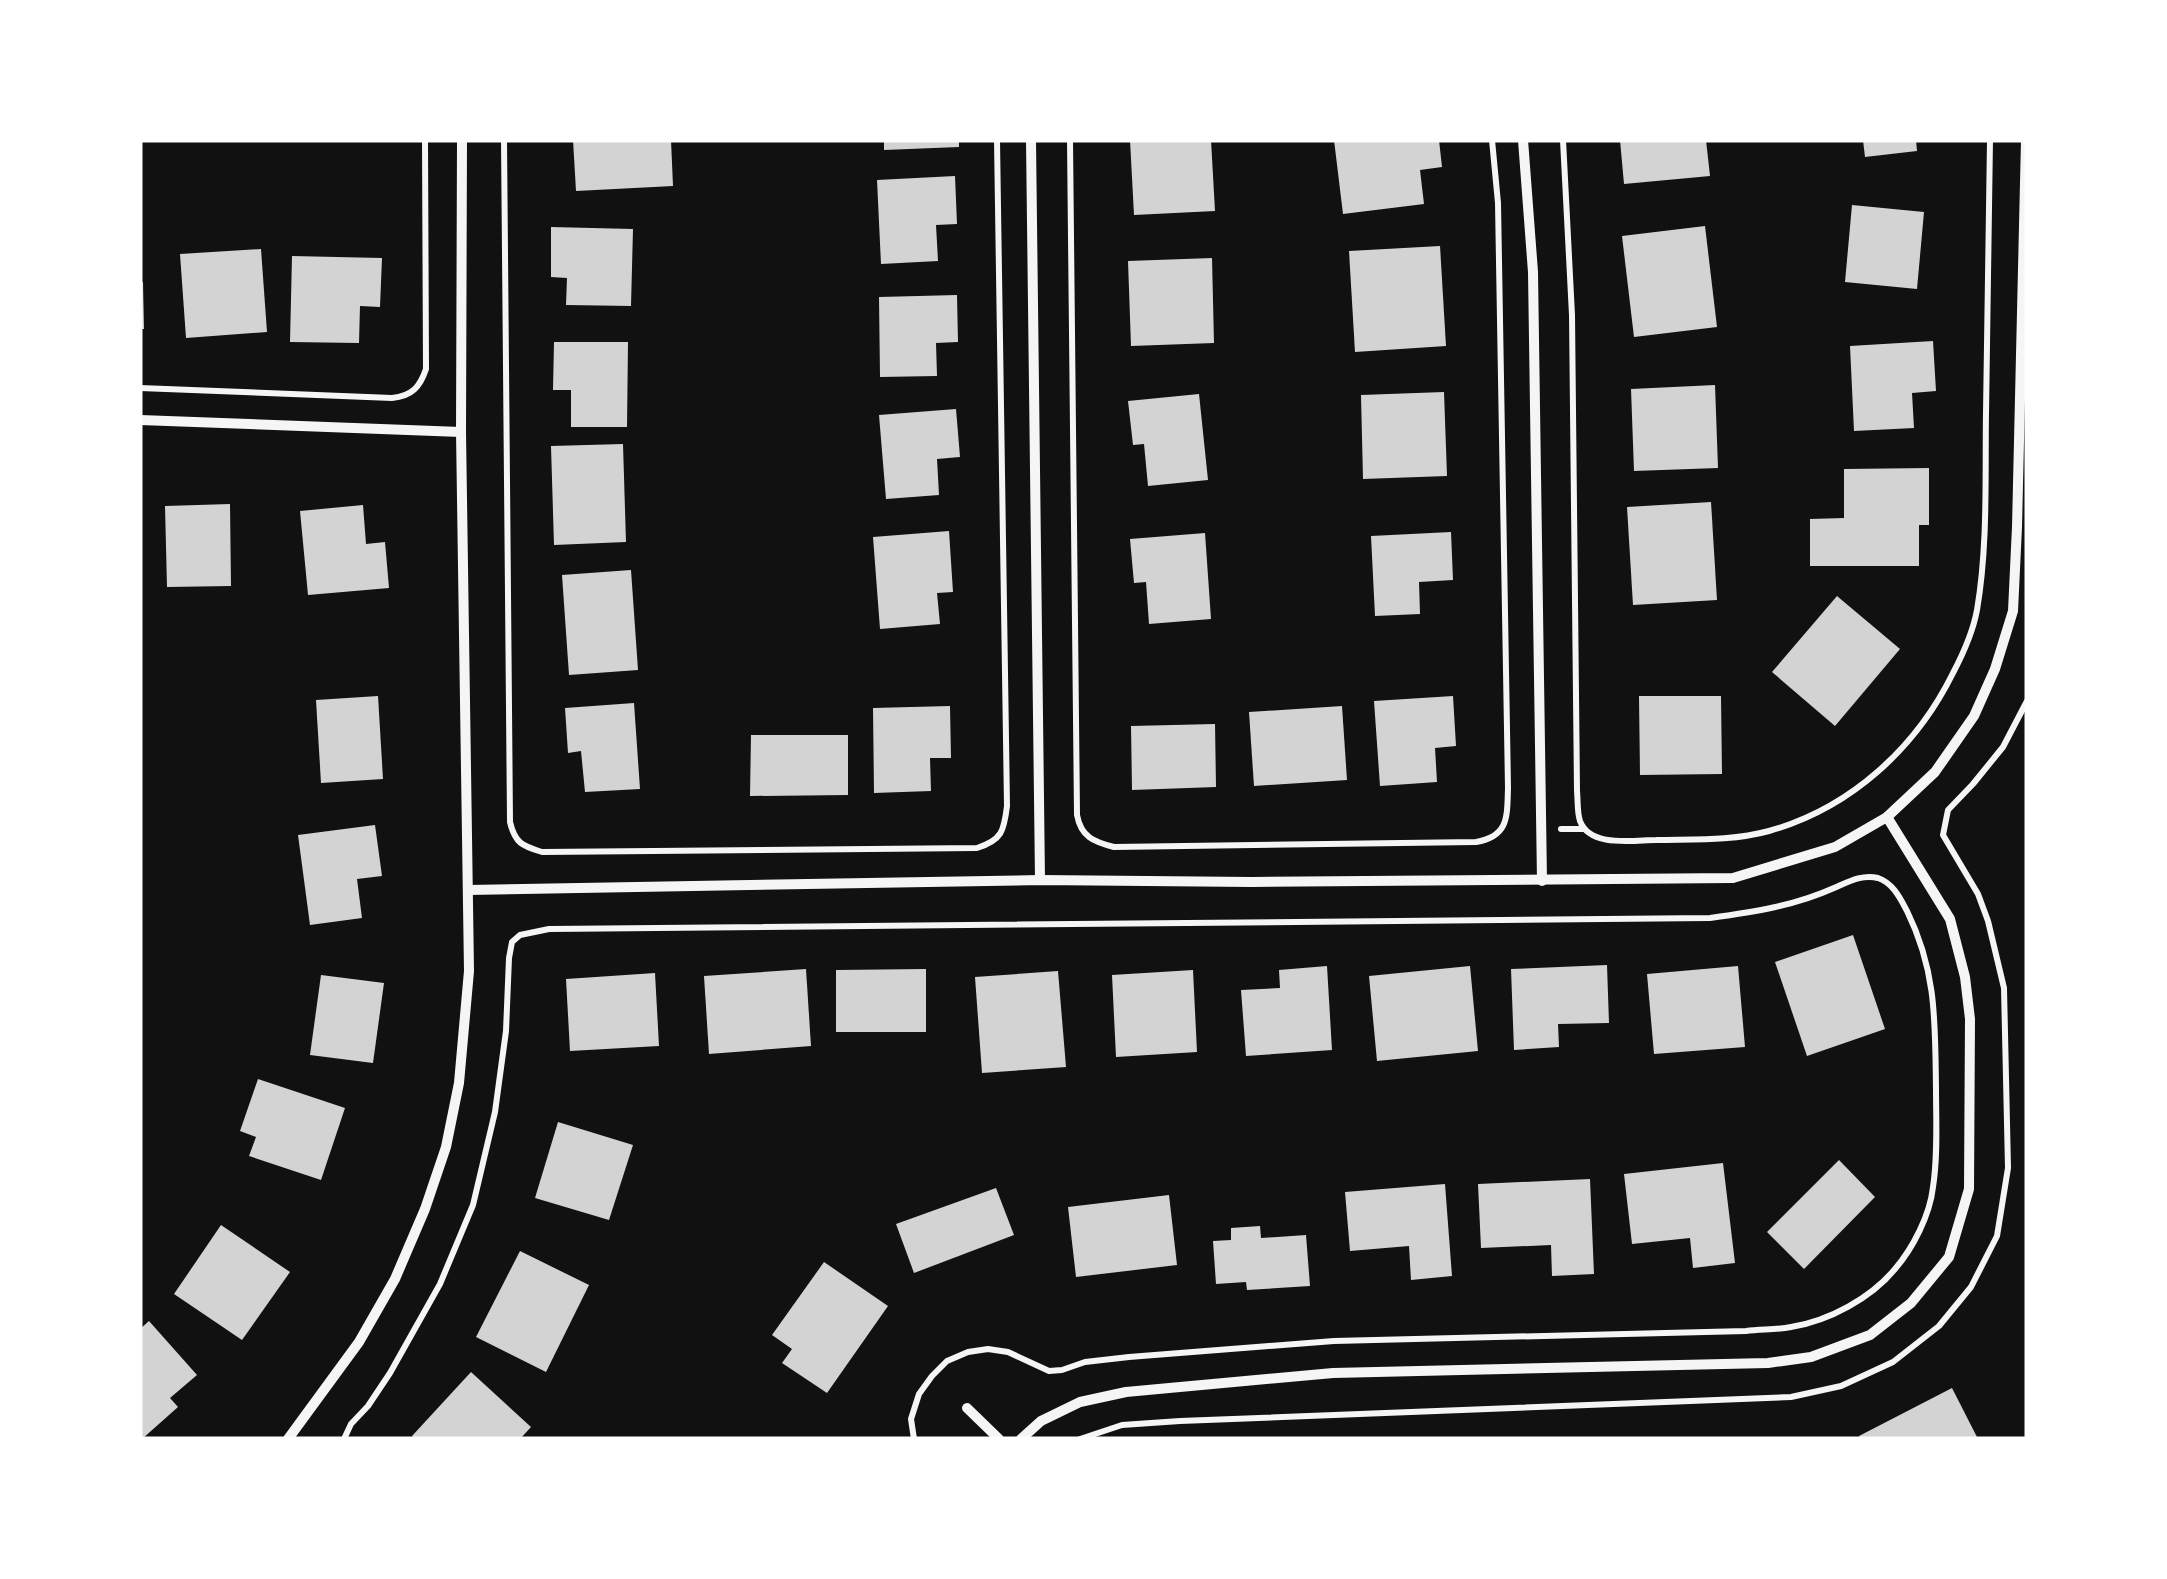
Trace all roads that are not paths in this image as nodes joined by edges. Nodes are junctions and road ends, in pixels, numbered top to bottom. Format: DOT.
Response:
graph roads {
  1 [pos="462,140"];
  2 [pos="1032,140"];
  3 [pos="1523,140"];
  4 [pos="2026,140"];
  5 [pos="2026,183"];
  6 [pos="140,420"];
  7 [pos="461,432"];
  8 [pos="1887,817"];
  9 [pos="1040,880"];
  10 [pos="1542,881"];
  11 [pos="468,890"];
  12 [pos="968,1408"];
  13 [pos="288,1439"];
  14 [pos="999,1439"];
  15 [pos="1020,1439"];
  1 -- 7 [label="street"];
  2 -- 9 [label="street"];
  3 -- 10 [label="street"];
  4 -- 5 [label="street"];
  5 -- 8 [label="street"];
  6 -- 7 [label="street"];
  7 -- 11 [label="street"];
  8 -- 10 [label="street"];
  8 -- 15 [label="street"];
  9 -- 10 [label="street"];
  9 -- 11 [label="street"];
  11 -- 13 [label="street"];
  12 -- 14 [label="street"];
}
